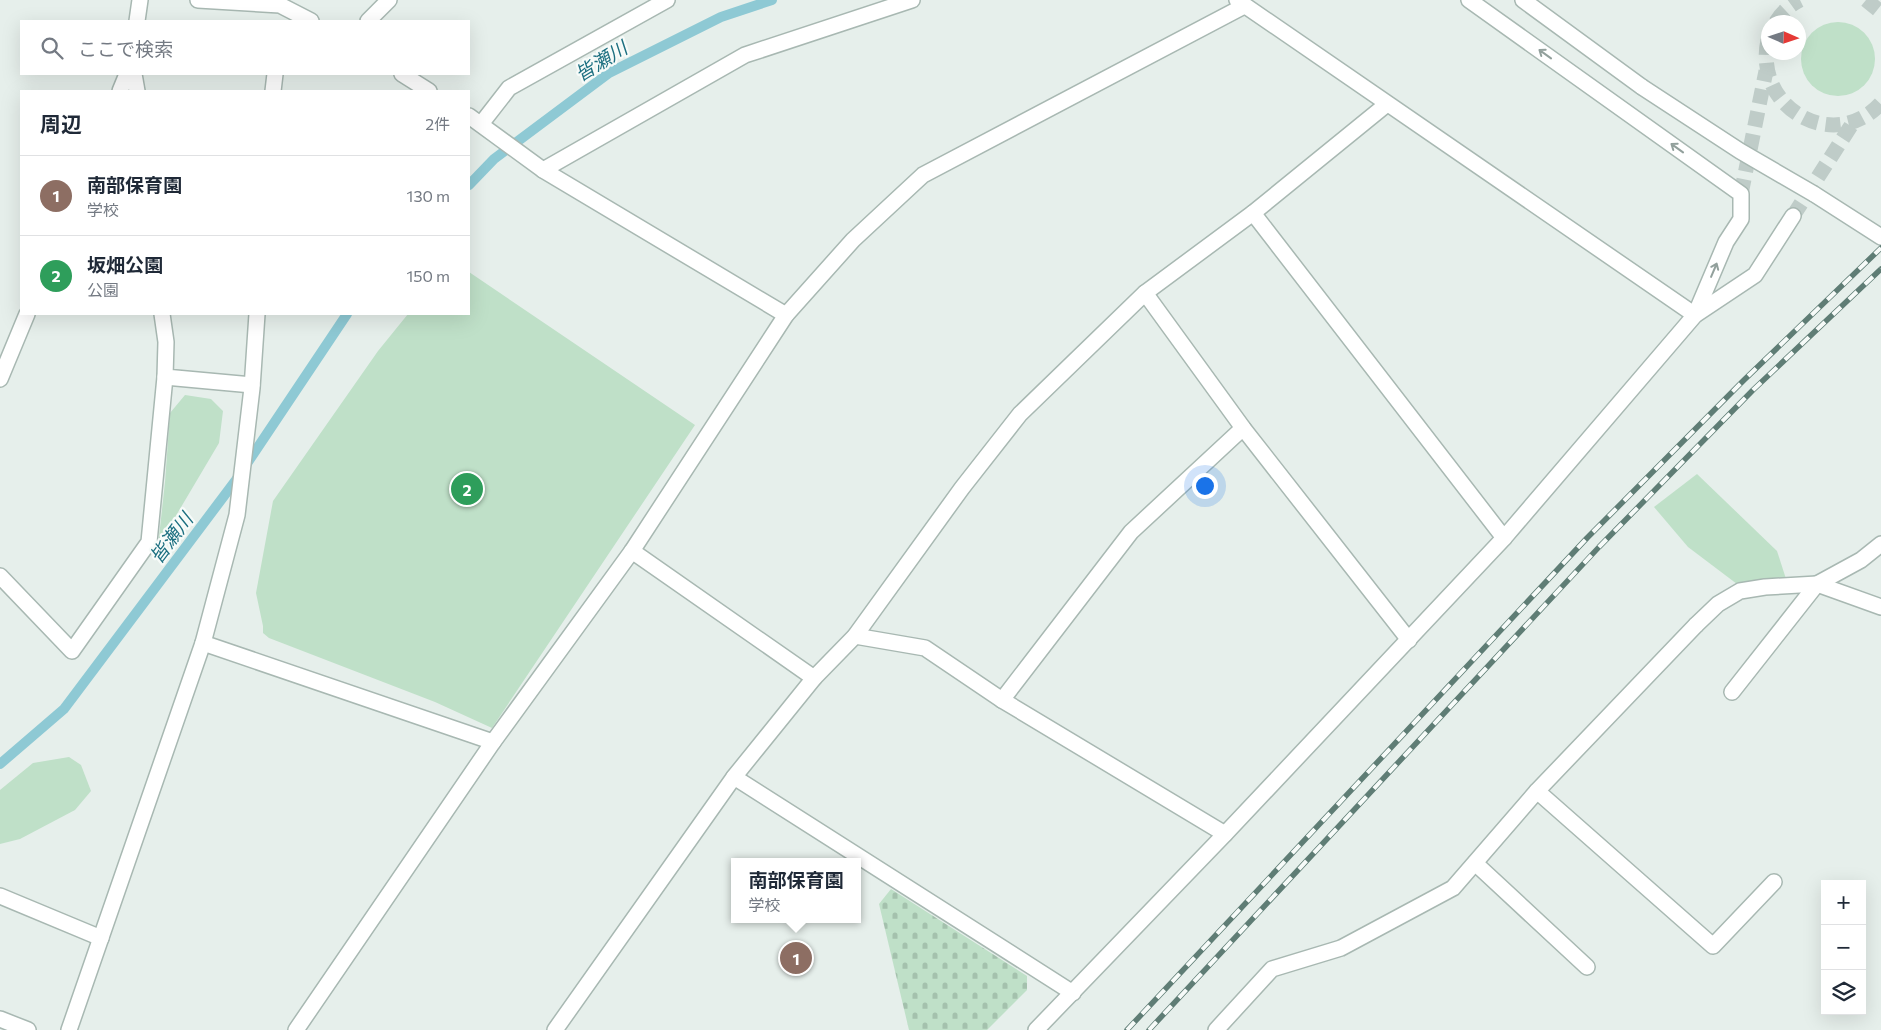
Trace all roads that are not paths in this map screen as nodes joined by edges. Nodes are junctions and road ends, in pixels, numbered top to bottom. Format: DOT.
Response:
graph roads {
  1 [pos="140,0"];
  2 [pos="198,0"];
  3 [pos="389,0"];
  4 [pos="667,0"];
  5 [pos="912,0"];
  6 [pos="1469,0"];
  7 [pos="1523,0"];
  8 [pos="280,2"];
  9 [pos="1240,3"];
  10 [pos="137,20"];
  11 [pos="278,20"];
  12 [pos="309,20"];
  13 [pos="369,20"];
  14 [pos="127,75"];
  15 [pos="134,75"];
  16 [pos="275,75"];
  17 [pos="404,75"];
  18 [pos="120,90"];
  19 [pos="137,90"];
  20 [pos="273,90"];
  21 [pos="427,90"];
  22 [pos="1387,104"];
  23 [pos="475,120"];
  24 [pos="543,170"];
  25 [pos="1252,213"];
  26 [pos="1793,216"];
  27 [pos="1881,237"];
  28 [pos="1145,293"];
  29 [pos="27,315"];
  30 [pos="162,315"];
  31 [pos="257,315"];
  32 [pos="786,315"];
  33 [pos="1695,315"];
  34 [pos="165,377"];
  35 [pos="0,379"];
  36 [pos="252,387"];
  37 [pos="1243,428"];
  38 [pos="1504,538"];
  39 [pos="1881,544"];
  40 [pos="632,551"];
  41 [pos="0,576"];
  42 [pos="1817,584"];
  43 [pos="1881,607"];
  44 [pos="855,636"];
  45 [pos="1409,640"];
  46 [pos="202,643"];
  47 [pos="814,678"];
  48 [pos="1732,692"];
  49 [pos="1002,700"];
  50 [pos="493,742"];
  51 [pos="734,777"];
  52 [pos="1537,791"];
  53 [pos="1225,834"];
  54 [pos="1475,863"];
  55 [pos="1774,882"];
  56 [pos="0,896"];
  57 [pos="101,938"];
  58 [pos="1587,967"];
  59 [pos="1073,993"];
  60 [pos="0,1019"];
  61 [pos="28,1030"];
  62 [pos="69,1030"];
  63 [pos="296,1030"];
  64 [pos="555,1030"];
  65 [pos="1036,1030"];
  66 [pos="1216,1030"];
  1 -- 10 [label="street"];
  2 -- 8 [label="street"];
  3 -- 13 [label="street"];
  4 -- 23 [label="street"];
  5 -- 24 [label="street"];
  33 -- 6 [label="street, one-way"];
  7 -- 27 [label="street, bridge"];
  8 -- 11 [label="street"];
  8 -- 12 [label="street"];
  9 -- 22 [label="street"];
  9 -- 32 [label="street"];
  14 -- 18 [label="street"];
  15 -- 19 [label="street"];
  16 -- 20 [label="street"];
  17 -- 21 [label="street"];
  22 -- 25 [label="street"];
  22 -- 33 [label="street"];
  23 -- 24 [label="street"];
  24 -- 32 [label="street"];
  25 -- 28 [label="street"];
  25 -- 38 [label="street"];
  26 -- 33 [label="street"];
  28 -- 37 [label="street"];
  28 -- 44 [label="street"];
  29 -- 35 [label="street"];
  30 -- 34 [label="street"];
  31 -- 36 [label="street"];
  32 -- 40 [label="street"];
  33 -- 38 [label="street"];
  34 -- 36 [label="street"];
  34 -- 41 [label="street"];
  36 -- 46 [label="street"];
  37 -- 45 [label="street"];
  37 -- 49 [label="street"];
  38 -- 45 [label="street"];
  39 -- 42 [label="street"];
  40 -- 47 [label="street"];
  40 -- 50 [label="street"];
  42 -- 43 [label="street"];
  42 -- 48 [label="street"];
  42 -- 52 [label="street"];
  44 -- 47 [label="street"];
  44 -- 49 [label="street"];
  45 -- 53 [label="street"];
  46 -- 50 [label="street"];
  46 -- 57 [label="street"];
  47 -- 51 [label="street"];
  49 -- 53 [label="street"];
  50 -- 63 [label="street"];
  51 -- 59 [label="street"];
  51 -- 64 [label="street"];
  52 -- 54 [label="street"];
  52 -- 55 [label="street"];
  53 -- 59 [label="street"];
  54 -- 58 [label="street"];
  54 -- 66 [label="street"];
  56 -- 57 [label="street"];
  57 -- 62 [label="street"];
  59 -- 65 [label="street"];
  60 -- 61 [label="street"];
}
